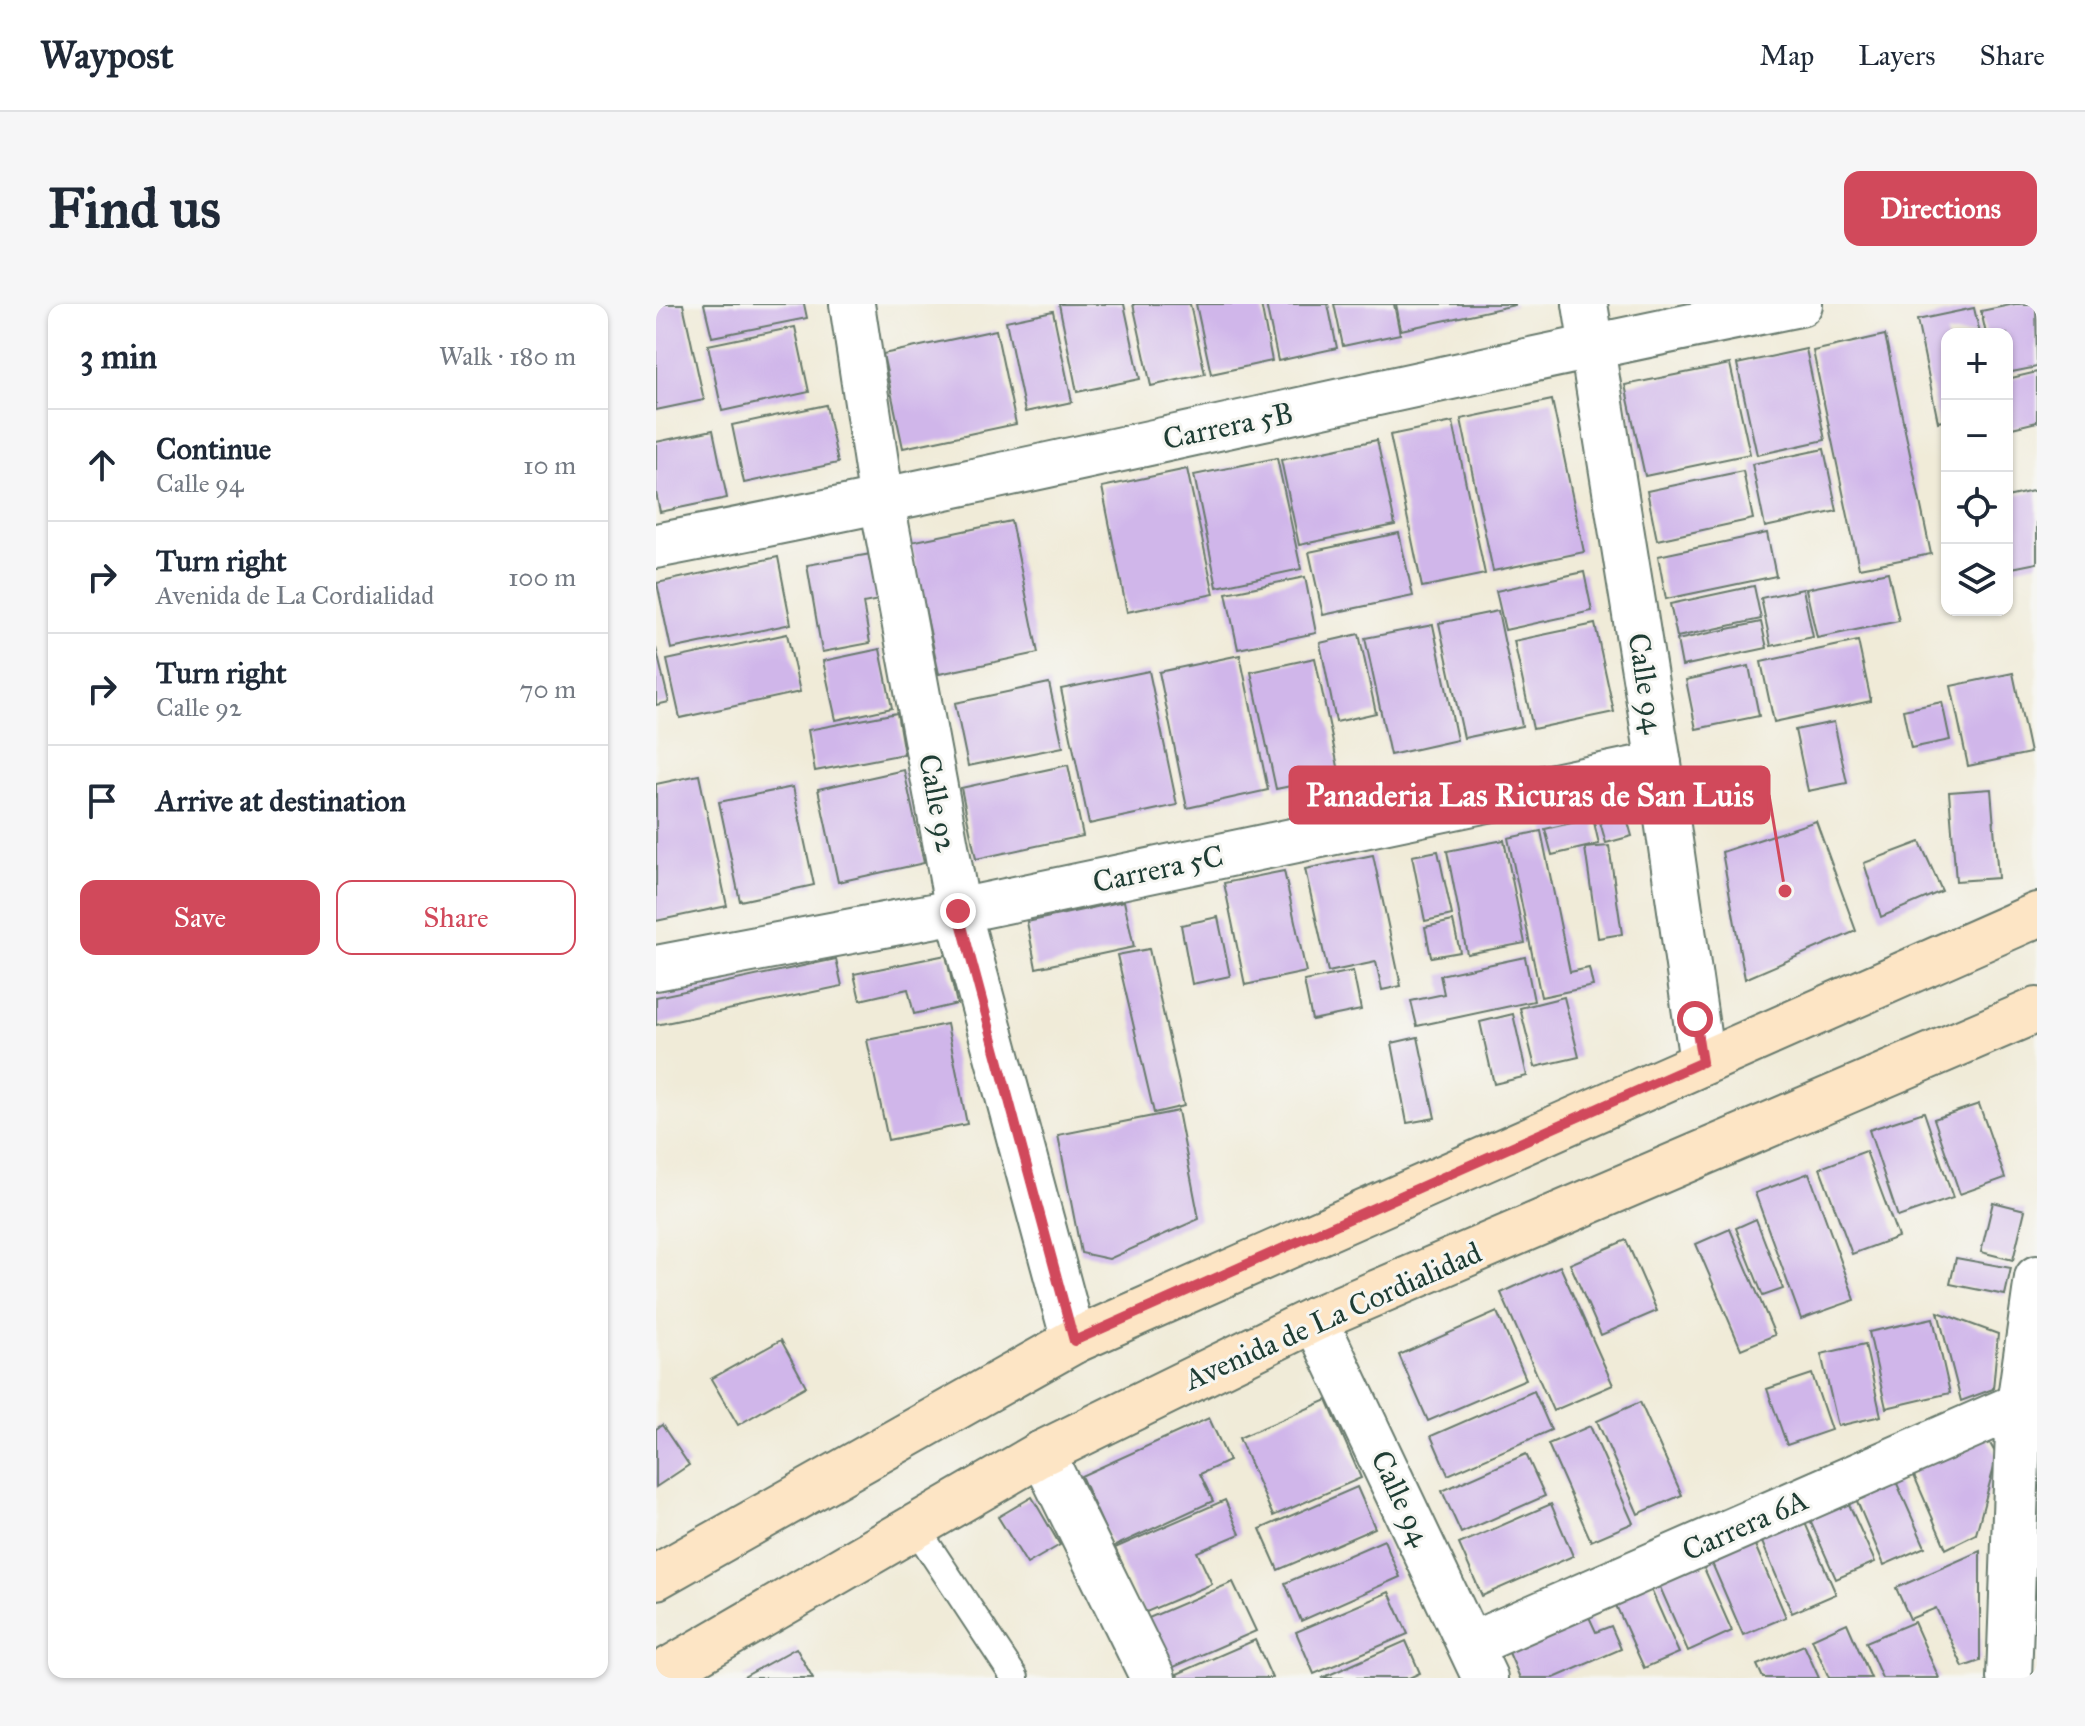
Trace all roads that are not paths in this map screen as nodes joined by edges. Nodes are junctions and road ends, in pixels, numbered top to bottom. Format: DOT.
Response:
graph roads {
  1 [pos="852,304"];
  2 [pos="1800,304"];
  3 [pos="1588,325"];
  4 [pos="882,502"];
  5 [pos="656,546"];
  6 [pos="1659,764"];
  7 [pos="958,911"];
  8 [pos="2037,915"];
  9 [pos="656,968"];
  10 [pos="2037,1010"];
  11 [pos="1702,1062"];
  12 [pos="2037,1278"];
  13 [pos="1315,1319"];
  14 [pos="1074,1341"];
  15 [pos="2019,1405"];
  16 [pos="1042,1453"];
  17 [pos="914,1525"];
  18 [pos="656,1577"];
  19 [pos="1478,1662"];
  20 [pos="2037,1674"];
  21 [pos="656,1677"];
  22 [pos="1015,1678"];
  23 [pos="1153,1678"];
  24 [pos="2009,1678"];
  25 [pos="2024,1678"];
  1 -- 4 [label="street, Calle 92"];
  2 -- 3 [label="street, Carrera 5B"];
  3 -- 4 [label="street, Carrera 5B"];
  3 -- 6 [label="street, Calle 94"];
  4 -- 5 [label="street, Carrera 5B"];
  4 -- 7 [label="street, Calle 92"];
  6 -- 7 [label="street, Carrera 5C"];
  6 -- 11 [label="street, Calle 94"];
  7 -- 9 [label="street, Carrera 5C"];
  7 -- 14 [label="street, Calle 92"];
  8 -- 11 [label="main road"];
  10 -- 13 [label="main road, Avenida de La Cordialidad"];
  11 -- 14 [label="main road"];
  12 -- 15 [label="street"];
  13 -- 16 [label="main road, Avenida de La Cordialidad"];
  13 -- 19 [label="street, Calle 94"];
  14 -- 18 [label="main road"];
  15 -- 19 [label="street, Carrera 6A"];
  15 -- 24 [label="street"];
  16 -- 17 [label="main road, Avenida de La Cordialidad"];
  16 -- 23 [label="street"];
  17 -- 21 [label="main road, Avenida de La Cordialidad"];
  17 -- 22 [label="lane"];
  20 -- 25 [label="street"];
}
